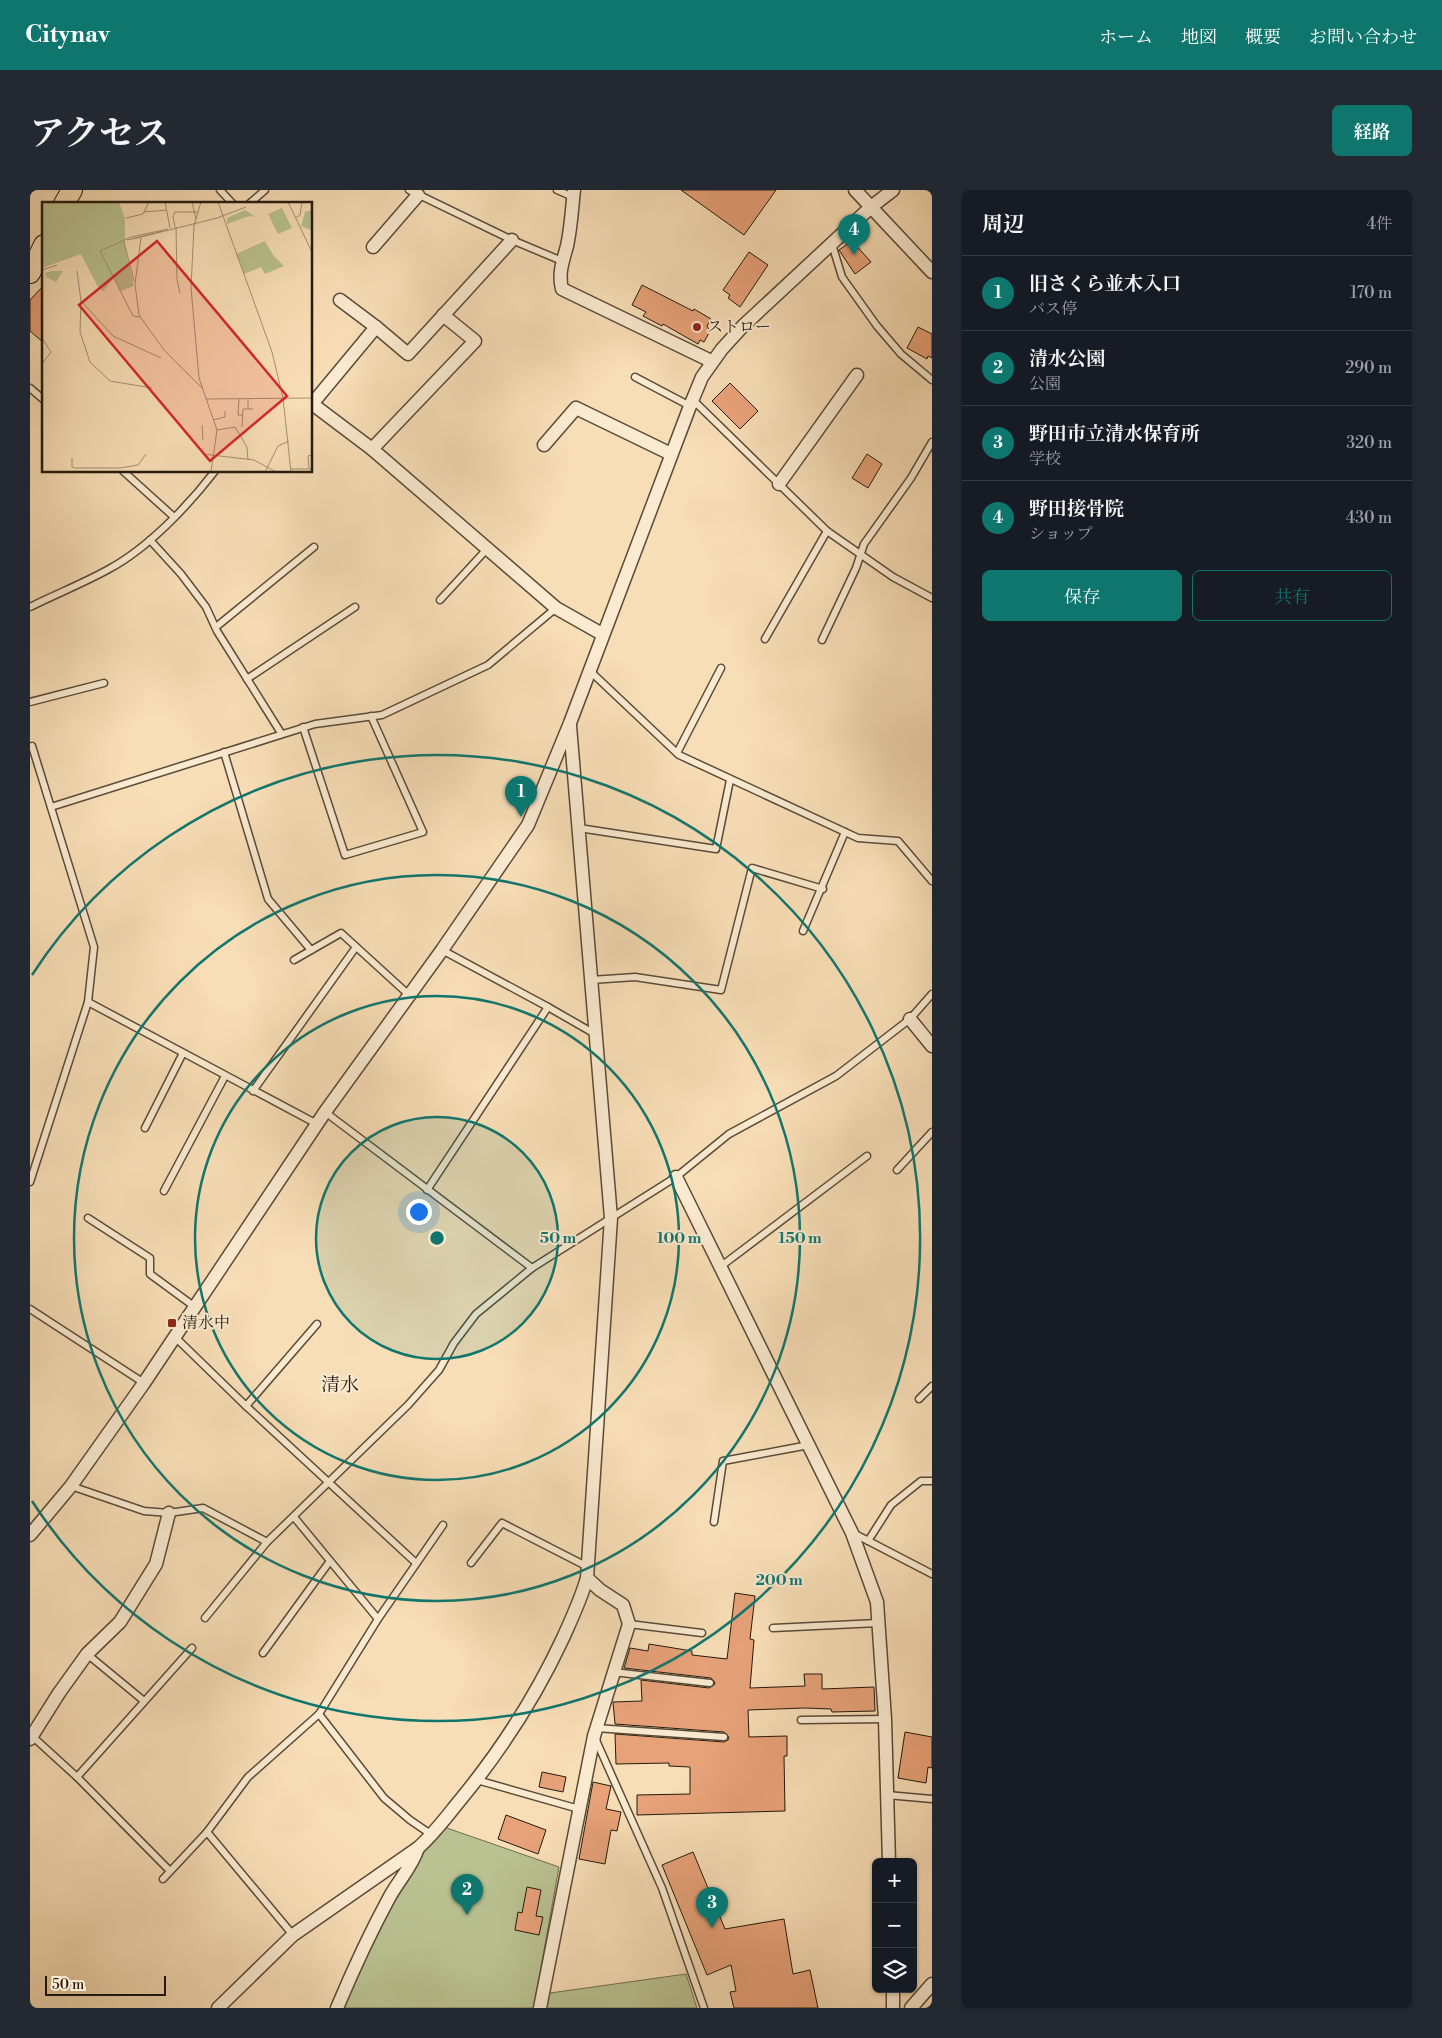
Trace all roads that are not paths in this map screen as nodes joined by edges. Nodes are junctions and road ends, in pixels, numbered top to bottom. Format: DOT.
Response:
graph roads {
  1 [pos="220,190"];
  2 [pos="265,190"];
  3 [pos="557,190"];
  4 [pos="855,190"];
  5 [pos="893,190"];
  6 [pos="413,192"];
  7 [pos="574,194"];
  8 [pos="231,202"];
  9 [pos="251,202"];
  10 [pos="871,207"];
  11 [pos="512,240"];
  12 [pos="832,244"];
  13 [pos="373,247"];
  14 [pos="42,249"];
  15 [pos="562,261"];
  16 [pos="31,268"];
  17 [pos="932,272"];
  18 [pos="340,300"];
  19 [pos="443,315"];
  20 [pos="376,327"];
  21 [pos="712,361"];
  22 [pos="857,375"];
  23 [pos="635,377"];
  24 [pos="932,380"];
  25 [pos="30,388"];
  26 [pos="42,398"];
  27 [pos="691,402"];
  28 [pos="312,404"];
  29 [pos="932,442"];
  30 [pos="544,445"];
  31 [pos="372,449"];
  32 [pos="671,454"];
  33 [pos="124,472"];
  34 [pos="214,472"];
  35 [pos="780,484"];
  36 [pos="174,517"];
  37 [pos="827,530"];
  38 [pos="150,540"];
  39 [pos="314,547"];
  40 [pos="487,549"];
  41 [pos="861,555"];
  42 [pos="932,598"];
  43 [pos="440,600"];
  44 [pos="355,606"];
  45 [pos="30,607"];
  46 [pos="556,608"];
  47 [pos="216,627"];
  48 [pos="602,634"];
  49 [pos="765,639"];
  50 [pos="822,640"];
  51 [pos="721,668"];
  52 [pos="589,670"];
  53 [pos="247,679"];
  54 [pos="104,683"];
  55 [pos="30,702"];
  56 [pos="371,716"];
  57 [pos="570,723"];
  58 [pos="303,727"];
  59 [pos="282,733"];
  60 [pos="30,747"];
  61 [pos="224,752"];
  62 [pos="677,753"];
  63 [pos="730,780"];
  64 [pos="51,807"];
  65 [pos="578,828"];
  66 [pos="845,832"];
  67 [pos="932,881"];
  68 [pos="823,889"];
  69 [pos="803,932"];
  70 [pos="356,947"];
  71 [pos="311,950"];
  72 [pos="442,950"];
  73 [pos="294,960"];
  74 [pos="591,980"];
  75 [pos="932,994"];
  76 [pos="409,995"];
  77 [pos="88,1002"];
  78 [pos="548,1007"];
  79 [pos="910,1019"];
  80 [pos="596,1035"];
  81 [pos="932,1046"];
  82 [pos="183,1053"];
  83 [pos="225,1076"];
  84 [pos="253,1091"];
  85 [pos="325,1112"];
  86 [pos="317,1124"];
  87 [pos="145,1128"];
  88 [pos="932,1132"];
  89 [pos="867,1156"];
  90 [pos="897,1170"];
  91 [pos="676,1177"];
  92 [pos="30,1182"];
  93 [pos="427,1190"];
  94 [pos="164,1191"];
  95 [pos="88,1218"];
  96 [pos="611,1218"];
  97 [pos="720,1267"];
  98 [pos="532,1268"];
  99 [pos="195,1307"];
  100 [pos="30,1309"];
  101 [pos="316,1324"];
  102 [pos="175,1337"];
  103 [pos="144,1383"];
  104 [pos="932,1386"];
  105 [pos="919,1399"];
  106 [pos="246,1406"];
  107 [pos="809,1445"];
  108 [pos="932,1481"];
  109 [pos="329,1482"];
  110 [pos="71,1486"];
  111 [pos="169,1513"];
  112 [pos="294,1517"];
  113 [pos="714,1522"];
  114 [pos="442,1525"];
  115 [pos="32,1527"];
  116 [pos="852,1533"];
  117 [pos="868,1541"];
  118 [pos="268,1542"];
  119 [pos="330,1561"];
  120 [pos="416,1563"];
  121 [pos="471,1563"];
  122 [pos="587,1572"];
  123 [pos="932,1574"];
  124 [pos="205,1618"];
  125 [pos="378,1619"];
  126 [pos="878,1623"];
  127 [pos="629,1624"];
  128 [pos="773,1628"];
  129 [pos="702,1633"];
  130 [pos="192,1648"];
  131 [pos="263,1652"];
  132 [pos="87,1654"];
  133 [pos="613,1672"];
  134 [pos="710,1683"];
  135 [pos="144,1701"];
  136 [pos="319,1714"];
  137 [pos="885,1719"];
  138 [pos="801,1720"];
  139 [pos="595,1732"];
  140 [pos="724,1737"];
  141 [pos="31,1738"];
  142 [pos="77,1777"];
  143 [pos="477,1780"];
  144 [pos="887,1795"];
  145 [pos="932,1799"];
  146 [pos="579,1809"];
  147 [pos="207,1832"];
  148 [pos="432,1835"];
  149 [pos="418,1848"];
  150 [pos="889,1858"];
  151 [pos="170,1871"];
  152 [pos="163,1879"];
  153 [pos="293,1936"];
  154 [pos="932,1984"];
  155 [pos="892,1993"];
  156 [pos="218,2008"];
  157 [pos="337,2008"];
  158 [pos="540,2008"];
  159 [pos="704,2008"];
  160 [pos="893,2008"];
  161 [pos="911,2008"];
  1 -- 8 [label="lane"];
  2 -- 9 [label="lane"];
  3 -- 7 [label="lane"];
  4 -- 10 [label="street"];
  5 -- 10 [label="street"];
  6 -- 11 [label="lane"];
  6 -- 13 [label="street"];
  7 -- 15 [label="street"];
  10 -- 12 [label="street"];
  10 -- 17 [label="street"];
  11 -- 15 [label="lane"];
  11 -- 19 [label="street"];
  12 -- 21 [label="street"];
  12 -- 24 [label="lane"];
  14 -- 16 [label="main road"];
  15 -- 21 [label="street"];
  18 -- 20 [label="street"];
  19 -- 20 [label="street"];
  19 -- 31 [label="street"];
  20 -- 28 [label="street"];
  21 -- 27 [label="street"];
  22 -- 35 [label="street"];
  23 -- 27 [label="lane"];
  25 -- 26 [label="lane"];
  27 -- 32 [label="street"];
  27 -- 35 [label="lane"];
  28 -- 31 [label="street"];
  29 -- 41 [label="lane"];
  30 -- 32 [label="street"];
  31 -- 40 [label="street"];
  32 -- 48 [label="street"];
  33 -- 36 [label="lane"];
  34 -- 36 [label="lane"];
  35 -- 37 [label="lane"];
  36 -- 38 [label="lane"];
  37 -- 41 [label="lane"];
  37 -- 49 [label="lane"];
  38 -- 45 [label="lane"];
  38 -- 47 [label="lane"];
  39 -- 47 [label="lane"];
  40 -- 43 [label="lane"];
  40 -- 46 [label="street"];
  41 -- 42 [label="lane"];
  41 -- 50 [label="lane"];
  44 -- 53 [label="lane"];
  46 -- 48 [label="street"];
  46 -- 56 [label="lane"];
  47 -- 53 [label="lane"];
  48 -- 52 [label="street"];
  51 -- 62 [label="lane"];
  52 -- 57 [label="street"];
  52 -- 62 [label="lane"];
  53 -- 59 [label="lane"];
  54 -- 55 [label="lane"];
  56 -- 58 [label="lane"];
  56 -- 58 [label="lane"];
  57 -- 65 [label="street"];
  57 -- 72 [label="street"];
  58 -- 59 [label="lane"];
  59 -- 61 [label="lane"];
  60 -- 64 [label="lane"];
  61 -- 64 [label="lane"];
  61 -- 71 [label="lane"];
  62 -- 63 [label="lane"];
  63 -- 65 [label="lane"];
  63 -- 66 [label="lane"];
  64 -- 77 [label="lane"];
  65 -- 74 [label="street"];
  66 -- 67 [label="lane"];
  66 -- 68 [label="lane"];
  68 -- 69 [label="lane"];
  68 -- 74 [label="lane"];
  70 -- 71 [label="lane"];
  70 -- 76 [label="lane"];
  70 -- 84 [label="lane"];
  71 -- 73 [label="lane"];
  72 -- 76 [label="street"];
  72 -- 78 [label="lane"];
  74 -- 80 [label="street"];
  75 -- 79 [label="lane"];
  76 -- 85 [label="street"];
  77 -- 82 [label="lane"];
  77 -- 92 [label="lane"];
  78 -- 80 [label="lane"];
  78 -- 93 [label="lane"];
  79 -- 81 [label="street"];
  79 -- 91 [label="lane"];
  80 -- 96 [label="street"];
  82 -- 83 [label="lane"];
  82 -- 87 [label="lane"];
  83 -- 84 [label="lane"];
  83 -- 94 [label="lane"];
  84 -- 86 [label="lane"];
  85 -- 86 [label="street"];
  85 -- 93 [label="lane"];
  86 -- 99 [label="street"];
  88 -- 90 [label="lane"];
  89 -- 97 [label="lane"];
  91 -- 96 [label="lane"];
  91 -- 97 [label="street"];
  93 -- 98 [label="lane"];
  95 -- 99 [label="lane"];
  96 -- 98 [label="lane"];
  96 -- 122 [label="street"];
  97 -- 107 [label="street"];
  98 -- 109 [label="lane"];
  99 -- 102 [label="street"];
  100 -- 103 [label="lane"];
  101 -- 106 [label="lane"];
  102 -- 103 [label="street"];
  102 -- 106 [label="lane"];
  103 -- 110 [label="street"];
  104 -- 105 [label="lane"];
  106 -- 109 [label="lane"];
  107 -- 113 [label="lane"];
  107 -- 116 [label="street"];
  108 -- 117 [label="lane"];
  109 -- 112 [label="lane"];
  109 -- 120 [label="lane"];
  110 -- 111 [label="lane"];
  110 -- 115 [label="street"];
  111 -- 118 [label="lane"];
  111 -- 132 [label="street"];
  112 -- 118 [label="lane"];
  112 -- 119 [label="lane"];
  114 -- 120 [label="lane"];
  116 -- 117 [label="lane"];
  116 -- 126 [label="street"];
  117 -- 123 [label="lane"];
  118 -- 124 [label="lane"];
  119 -- 125 [label="lane"];
  119 -- 131 [label="lane"];
  120 -- 125 [label="lane"];
  121 -- 122 [label="lane"];
  122 -- 127 [label="street"];
  122 -- 143 [label="street"];
  125 -- 136 [label="lane"];
  126 -- 128 [label="lane"];
  126 -- 137 [label="street"];
  127 -- 129 [label="lane"];
  127 -- 133 [label="street"];
  130 -- 135 [label="lane"];
  132 -- 135 [label="lane"];
  132 -- 141 [label="street"];
  133 -- 134 [label="lane"];
  133 -- 139 [label="street"];
  135 -- 142 [label="lane"];
  136 -- 147 [label="lane"];
  136 -- 148 [label="lane"];
  137 -- 138 [label="lane"];
  137 -- 144 [label="street"];
  139 -- 140 [label="lane"];
  139 -- 146 [label="street"];
  139 -- 159 [label="lane"];
  141 -- 142 [label="lane"];
  142 -- 151 [label="lane"];
  143 -- 146 [label="lane"];
  143 -- 148 [label="street"];
  144 -- 145 [label="lane"];
  144 -- 150 [label="street"];
  146 -- 158 [label="street"];
  147 -- 151 [label="lane"];
  147 -- 153 [label="lane"];
  148 -- 149 [label="street"];
  149 -- 153 [label="street"];
  149 -- 157 [label="street"];
  151 -- 152 [label="lane"];
  153 -- 156 [label="street"];
  154 -- 161 [label="street"];
  155 -- 160 [label="street"];
}
